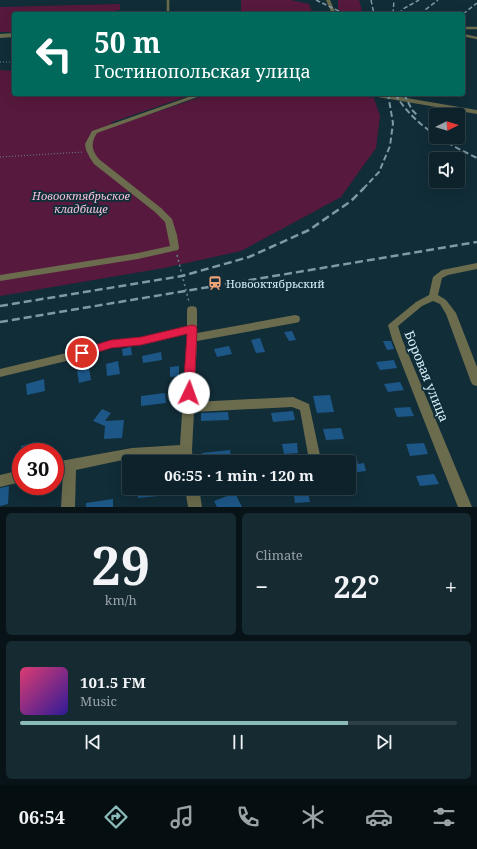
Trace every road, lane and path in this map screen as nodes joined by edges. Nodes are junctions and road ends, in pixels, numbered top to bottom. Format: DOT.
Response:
graph roads {
  1 [pos="168,0"];
  2 [pos="328,0"];
  3 [pos="168,12"];
  4 [pos="333,12"];
  5 [pos="465,28"];
  6 [pos="477,28"];
  7 [pos="12,35"];
  8 [pos="465,35"];
  9 [pos="0,36"];
  10 [pos="477,38"];
  11 [pos="0,62"];
  12 [pos="12,62"];
  13 [pos="197,96"];
  14 [pos="384,96"];
  15 [pos="477,112"];
  16 [pos="89,152"];
  17 [pos="0,157"];
  18 [pos="175,248"];
  19 [pos="477,266"];
  20 [pos="0,278"];
  21 [pos="434,297"];
  22 [pos="192,310"];
  23 [pos="295,319"];
  24 [pos="192,334"];
  25 [pos="473,359"];
  26 [pos="0,373"];
  27 [pos="477,382"];
  28 [pos="188,407"];
  29 [pos="168,455"];
  30 [pos="186,455"];
  31 [pos="314,455"];
  32 [pos="70,464"];
  33 [pos="64,466"];
  34 [pos="12,478"];
  35 [pos="0,480"];
  36 [pos="193,495"];
  37 [pos="68,507"];
  38 [pos="195,507"];
  39 [pos="465,507"];
  1 -- 3 [label="lane"];
  2 -- 4 [label="street"];
  5 -- 6 [label="lane"];
  7 -- 9 [label="street"];
  8 -- 10 [label="lane"];
  11 -- 12 [label="path"];
  13 -- 16 [label="street"];
  14 -- 15 [label="street"];
  16 -- 17 [label="path"];
  16 -- 18 [label="street"];
  18 -- 20 [label="street"];
  18 -- 22 [label="path"];
  19 -- 21 [label="street"];
  21 -- 25 [label="street"];
  21 -- 39 [label="street, Боровая улица"];
  22 -- 24 [label="street"];
  23 -- 24 [label="street"];
  24 -- 26 [label="street"];
  24 -- 28 [label="street"];
  25 -- 27 [label="street"];
  28 -- 30 [label="street"];
  28 -- 31 [label="street"];
  29 -- 32 [label="street"];
  32 -- 33 [label="street"];
  32 -- 37 [label="street"];
  34 -- 35 [label="street"];
  36 -- 38 [label="street"];
}
